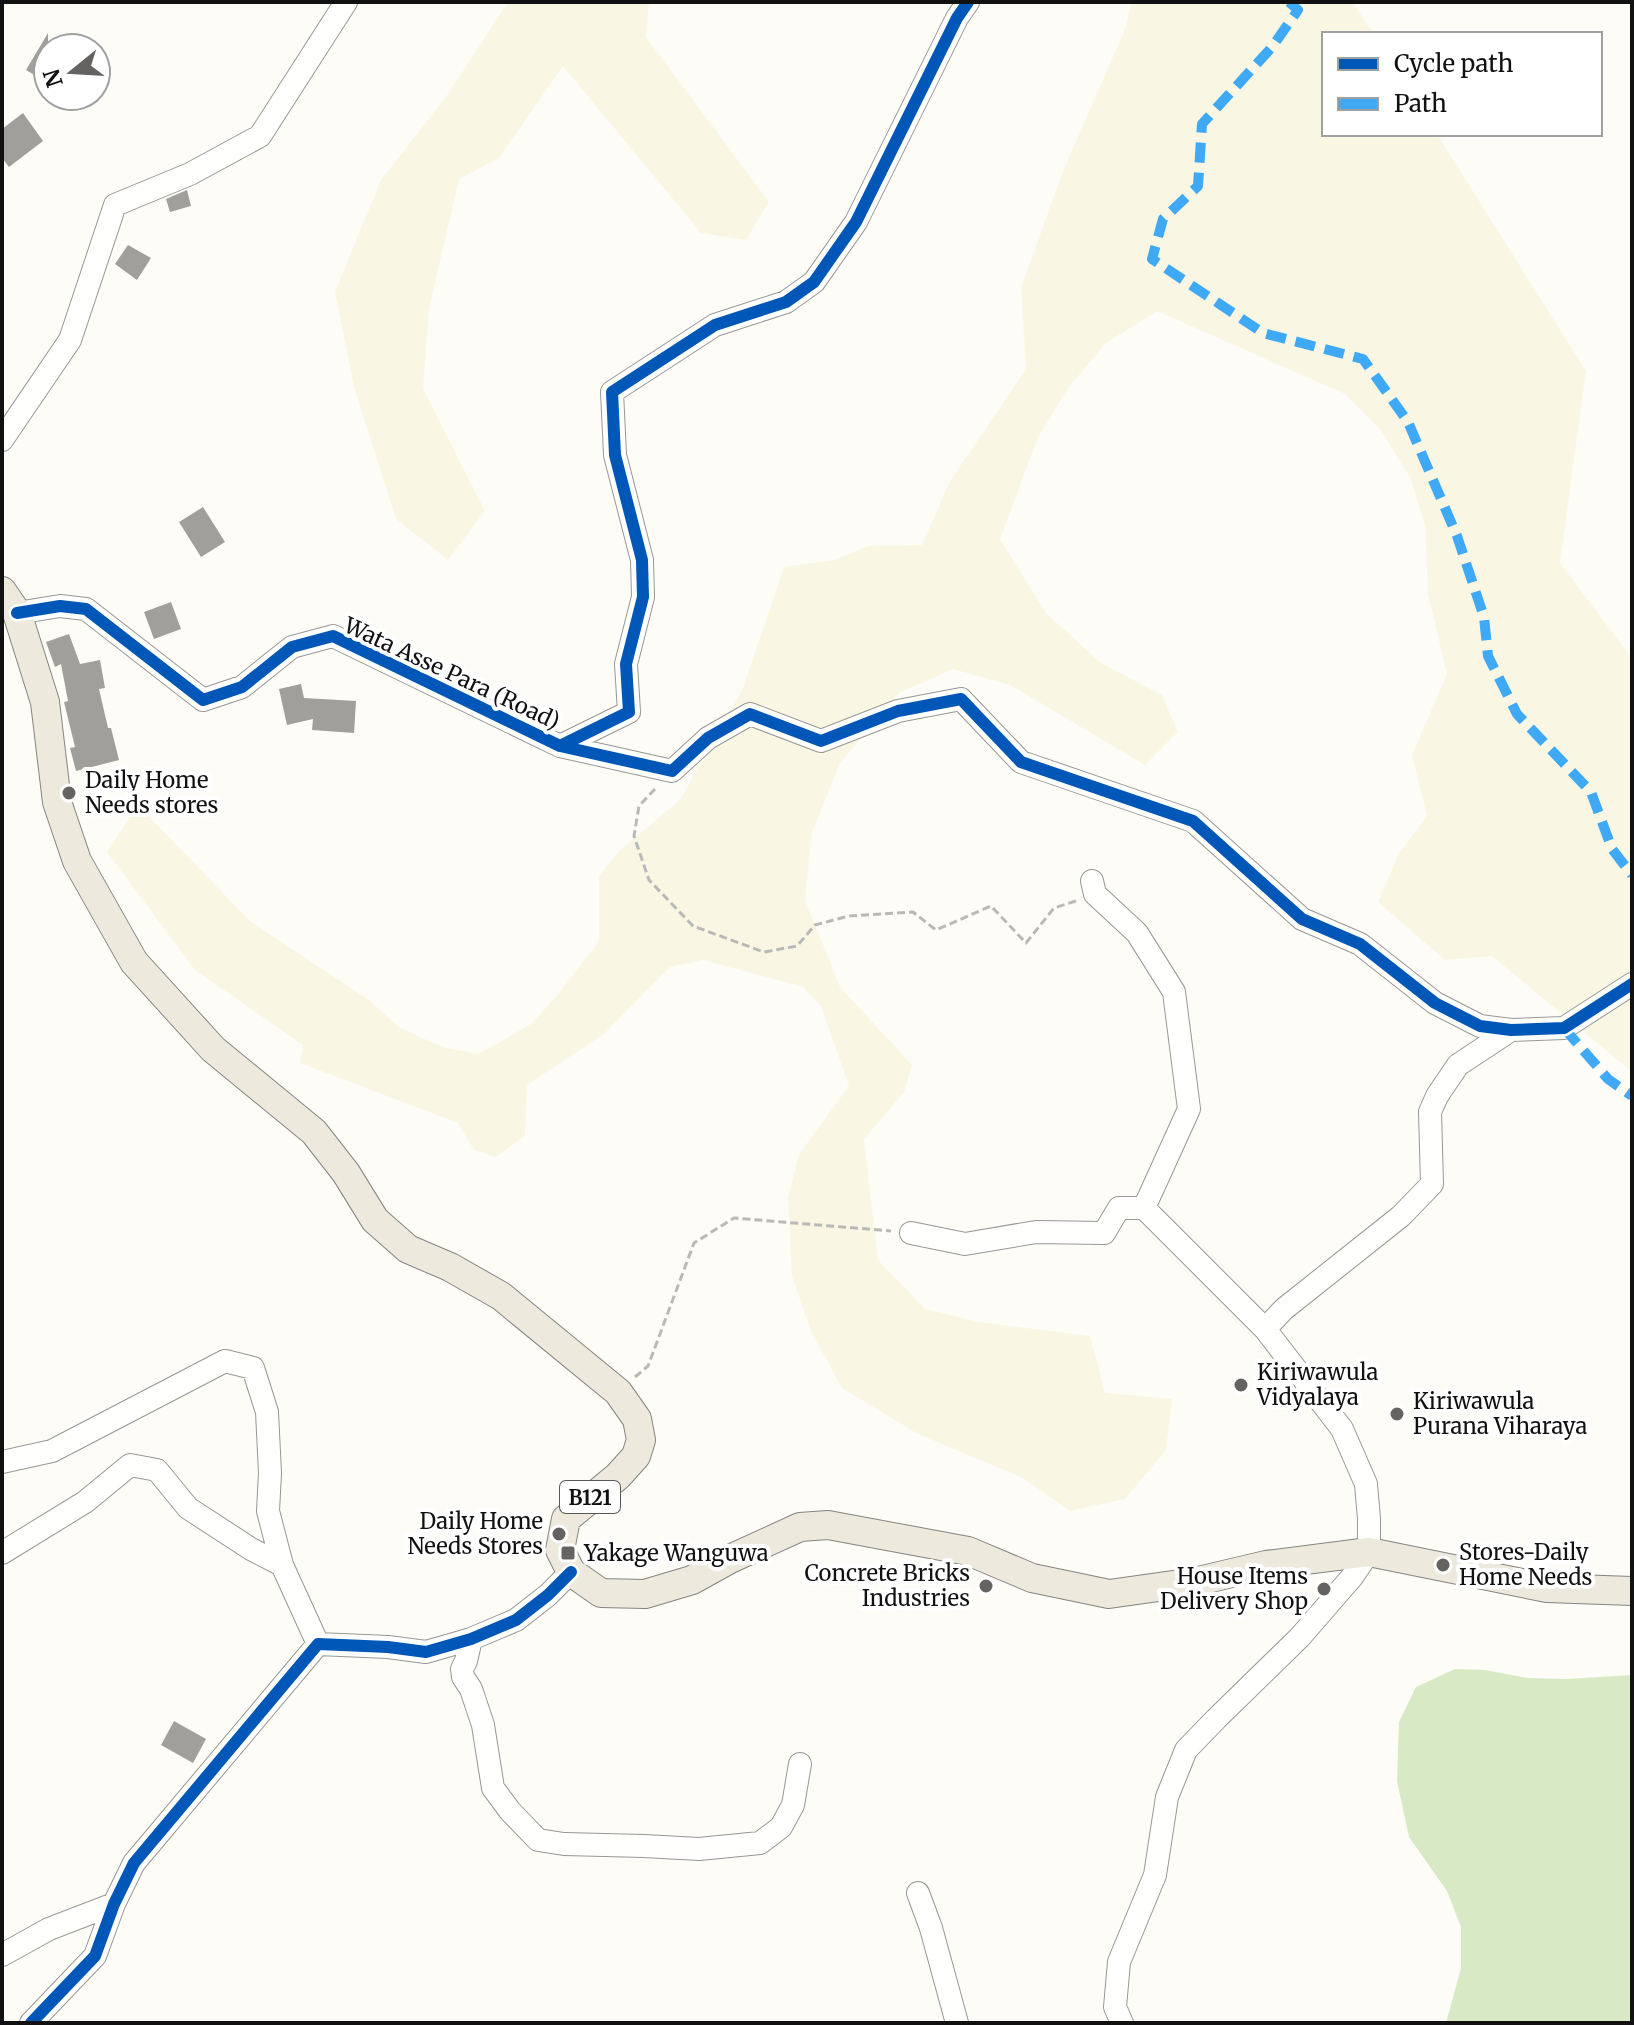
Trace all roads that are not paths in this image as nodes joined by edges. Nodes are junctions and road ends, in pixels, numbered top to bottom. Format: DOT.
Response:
graph roads {
  1 [pos="346,2"];
  2 [pos="968,2"];
  3 [pos="2,440"];
  4 [pos="10,602"];
  5 [pos="560,746"];
  6 [pos="1094,887"];
  7 [pos="1632,984"];
  8 [pos="1511,1030"];
  9 [pos="1144,1208"];
  10 [pos="911,1233"];
  11 [pos="1265,1329"];
  12 [pos="2,1462"];
  13 [pos="1369,1552"];
  14 [pos="2,1553"];
  15 [pos="282,1565"];
  16 [pos="571,1572"];
  17 [pos="1632,1591"];
  18 [pos="471,1639"];
  19 [pos="318,1644"];
  20 [pos="800,1764"];
  21 [pos="918,1893"];
  22 [pos="114,1904"];
  23 [pos="2,1955"];
  24 [pos="31,2023"];
  25 [pos="957,2023"];
  26 [pos="1122,2023"];
  1 -- 3 [label="street"];
  2 -- 5 [label="street"];
  4 -- 5 [label="street, Wata Asse Para (Road)"];
  4 -- 16 [label="main road, B121"];
  5 -- 8 [label="street, Wata Asse Para (Road)"];
  6 -- 9 [label="street"];
  7 -- 8 [label="street"];
  8 -- 11 [label="street"];
  9 -- 10 [label="street"];
  9 -- 11 [label="street"];
  11 -- 13 [label="street"];
  12 -- 15 [label="street"];
  13 -- 16 [label="main road"];
  13 -- 17 [label="main road"];
  13 -- 26 [label="street"];
  14 -- 15 [label="street"];
  15 -- 19 [label="street"];
  16 -- 18 [label="street"];
  18 -- 19 [label="street"];
  18 -- 20 [label="street"];
  19 -- 22 [label="street"];
  21 -- 25 [label="street"];
  22 -- 23 [label="street"];
  22 -- 24 [label="street"];
}
